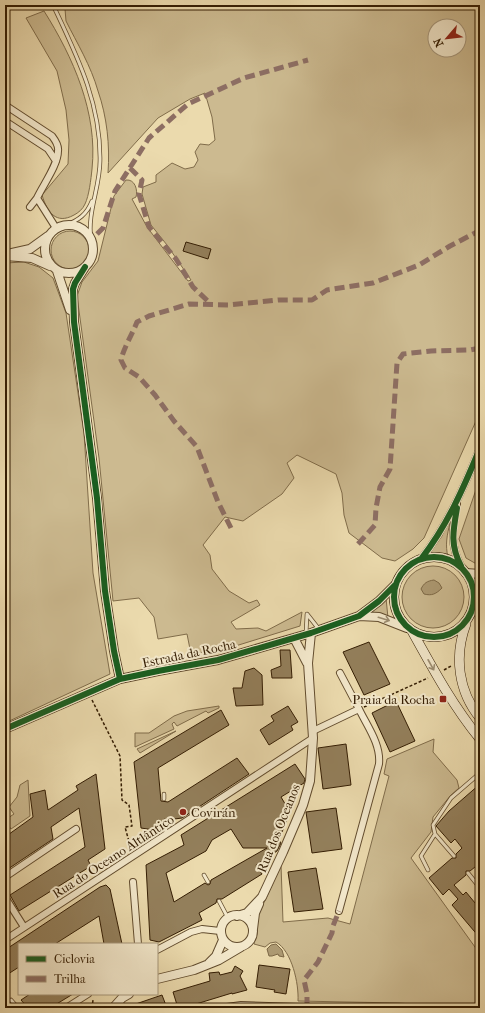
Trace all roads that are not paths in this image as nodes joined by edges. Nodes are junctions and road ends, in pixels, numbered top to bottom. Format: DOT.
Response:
graph roads {
  1 [pos="53,5"];
  2 [pos="5,104"];
  3 [pos="5,121"];
  4 [pos="56,161"];
  5 [pos="95,195"];
  6 [pos="37,198"];
  7 [pos="30,208"];
  8 [pos="66,225"];
  9 [pos="56,228"];
  10 [pos="49,235"];
  11 [pos="91,239"];
  12 [pos="5,255"];
  13 [pos="85,267"];
  14 [pos="55,269"];
  15 [pos="74,322"];
  16 [pos="480,448"];
  17 [pos="458,498"];
  18 [pos="421,559"];
  19 [pos="463,570"];
  20 [pos="480,574"];
  21 [pos="395,585"];
  22 [pos="480,604"];
  23 [pos="359,616"];
  24 [pos="469,617"];
  25 [pos="319,630"];
  26 [pos="410,630"];
  27 [pos="308,634"];
  28 [pos="294,638"];
  29 [pos="308,663"];
  30 [pos="340,673"];
  31 [pos="120,679"];
  32 [pos="359,709"];
  33 [pos="480,718"];
  34 [pos="5,729"];
  35 [pos="313,734"];
  36 [pos="480,739"];
  37 [pos="480,773"];
  38 [pos="164,794"];
  39 [pos="164,799"];
  40 [pos="165,822"];
  41 [pos="76,829"];
  42 [pos="166,834"];
  43 [pos="435,834"];
  44 [pos="454,856"];
  45 [pos="428,870"];
  46 [pos="468,873"];
  47 [pos="204,875"];
  48 [pos="5,877"];
  49 [pos="133,882"];
  50 [pos="208,882"];
  51 [pos="480,888"];
  52 [pos="5,897"];
  53 [pos="262,897"];
  54 [pos="218,901"];
  55 [pos="339,911"];
  56 [pos="237,916"];
  57 [pos="228,918"];
  58 [pos="24,927"];
  59 [pos="220,931"];
  60 [pos="252,932"];
  61 [pos="5,940"];
  62 [pos="223,940"];
  63 [pos="138,943"];
  64 [pos="244,945"];
  65 [pos="158,949"];
  66 [pos="208,964"];
  67 [pos="158,979"];
  68 [pos="86,995"];
  69 [pos="127,995"];
  70 [pos="11,1000"];
  71 [pos="18,1008"];
  72 [pos="66,1008"];
  73 [pos="113,1008"];
  74 [pos="220,1008"];
  75 [pos="326,1008"];
  1 -- 5 [label="lane"];
  2 -- 4 [label="street"];
  3 -- 4 [label="street"];
  4 -- 6 [label="street"];
  5 -- 8 [label="lane"];
  5 -- 11 [label="lane"];
  6 -- 7 [label="street"];
  6 -- 9 [label="street"];
  8 -- 9 [label="street"];
  8 -- 11 [label="street"];
  9 -- 10 [label="street"];
  10 -- 12 [label="street"];
  10 -- 14 [label="street"];
  11 -- 13 [label="street"];
  12 -- 14 [label="street"];
  13 -- 14 [label="street"];
  13 -- 15 [label="street"];
  14 -- 15 [label="street"];
  15 -- 31 [label="street"];
  16 -- 17 [label="street"];
  17 -- 18 [label="street"];
  17 -- 19 [label="street"];
  18 -- 19 [label="main road"];
  18 -- 21 [label="main road"];
  19 -- 20 [label="street"];
  19 -- 24 [label="main road"];
  21 -- 23 [label="street, Estrada da Rocha"];
  21 -- 26 [label="main road"];
  22 -- 24 [label="street"];
  23 -- 25 [label="street, Estrada da Rocha"];
  23 -- 26 [label="street, Estrada da Rocha, one-way"];
  24 -- 26 [label="main road"];
  24 -- 33 [label="main road"];
  25 -- 27 [label="street, Estrada da Rocha"];
  25 -- 27 [label="lane"];
  26 -- 36 [label="main road, one-way"];
  27 -- 28 [label="street, Estrada da Rocha"];
  27 -- 29 [label="street"];
  28 -- 29 [label="street"];
  28 -- 31 [label="street, Estrada da Rocha"];
  29 -- 35 [label="street, Rua dos Oceanos"];
  30 -- 32 [label="street"];
  31 -- 34 [label="street, Estrada da Rocha"];
  32 -- 35 [label="street, Rua do Oceano Altlântico"];
  32 -- 55 [label="street"];
  35 -- 42 [label="street, Rua do Oceano Altlântico"];
  35 -- 53 [label="street, Rua dos Oceanos"];
  37 -- 43 [label="lane"];
  38 -- 39 [label="lane"];
  40 -- 42 [label="lane"];
  41 -- 48 [label="street"];
  42 -- 58 [label="street, Rua do Oceano Altlântico"];
  43 -- 44 [label="lane"];
  43 -- 45 [label="lane"];
  46 -- 51 [label="lane"];
  47 -- 50 [label="lane"];
  49 -- 63 [label="street"];
  52 -- 58 [label="street"];
  53 -- 56 [label="street, Rua dos Oceanos"];
  53 -- 60 [label="street"];
  54 -- 57 [label="lane"];
  56 -- 57 [label="street"];
  56 -- 60 [label="street"];
  57 -- 59 [label="street"];
  58 -- 61 [label="street, Rua do Oceano Altlântico"];
  59 -- 62 [label="street"];
  59 -- 65 [label="street"];
  60 -- 64 [label="street"];
  62 -- 64 [label="street"];
  62 -- 66 [label="street"];
  64 -- 66 [label="street"];
  66 -- 67 [label="street"];
  68 -- 72 [label="street"];
  69 -- 73 [label="street"];
  70 -- 71 [label="lane"];
  74 -- 75 [label="street"];
}
